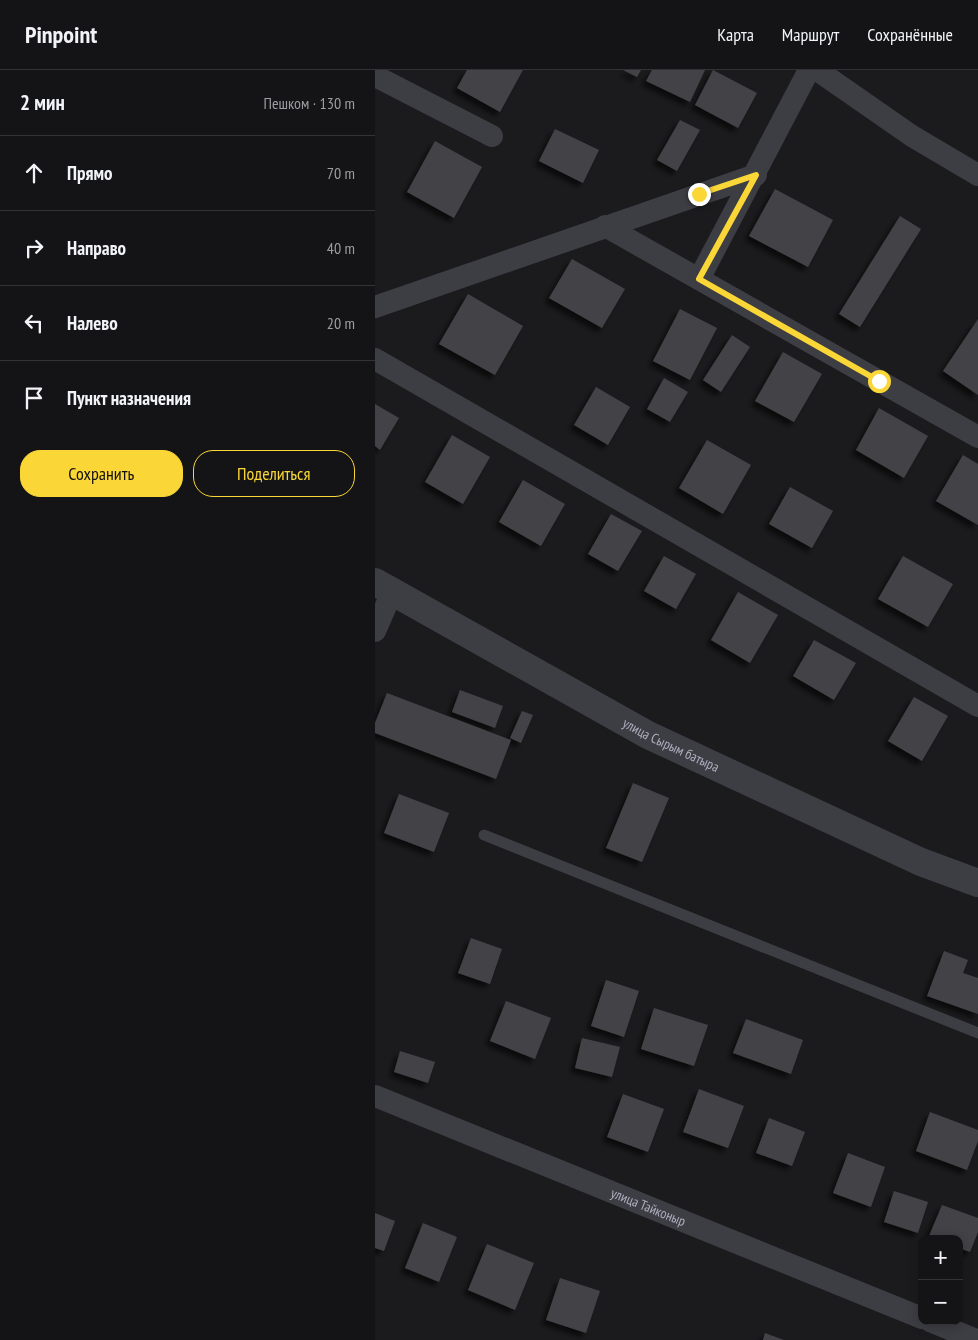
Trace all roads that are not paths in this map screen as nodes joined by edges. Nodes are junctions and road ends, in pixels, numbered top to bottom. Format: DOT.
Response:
graph roads {
  1 [pos="809,70"];
  2 [pos="817,70"];
  3 [pos="375,76"];
  4 [pos="491,136"];
  5 [pos="756,175"];
  6 [pos="978,175"];
  7 [pos="605,226"];
  8 [pos="699,279"];
  9 [pos="375,307"];
  10 [pos="375,359"];
  11 [pos="978,437"];
  12 [pos="384,587"];
  13 [pos="375,631"];
  14 [pos="978,706"];
  15 [pos="484,835"];
  16 [pos="978,883"];
  17 [pos="978,1033"];
  18 [pos="375,1096"];
  19 [pos="918,1316"];
  20 [pos="940,1325"];
  21 [pos="974,1339"];
  1 -- 5 [label="street"];
  2 -- 6 [label="street"];
  3 -- 4 [label="street"];
  5 -- 7 [label="street"];
  5 -- 8 [label="street"];
  7 -- 8 [label="street"];
  7 -- 9 [label="street"];
  8 -- 11 [label="street"];
  10 -- 14 [label="street"];
  12 -- 13 [label="street"];
  12 -- 16 [label="street, улица Сырым батыра"];
  15 -- 17 [label="lane"];
  18 -- 19 [label="street, улица Тайконыр"];
  20 -- 21 [label="street"];
}
